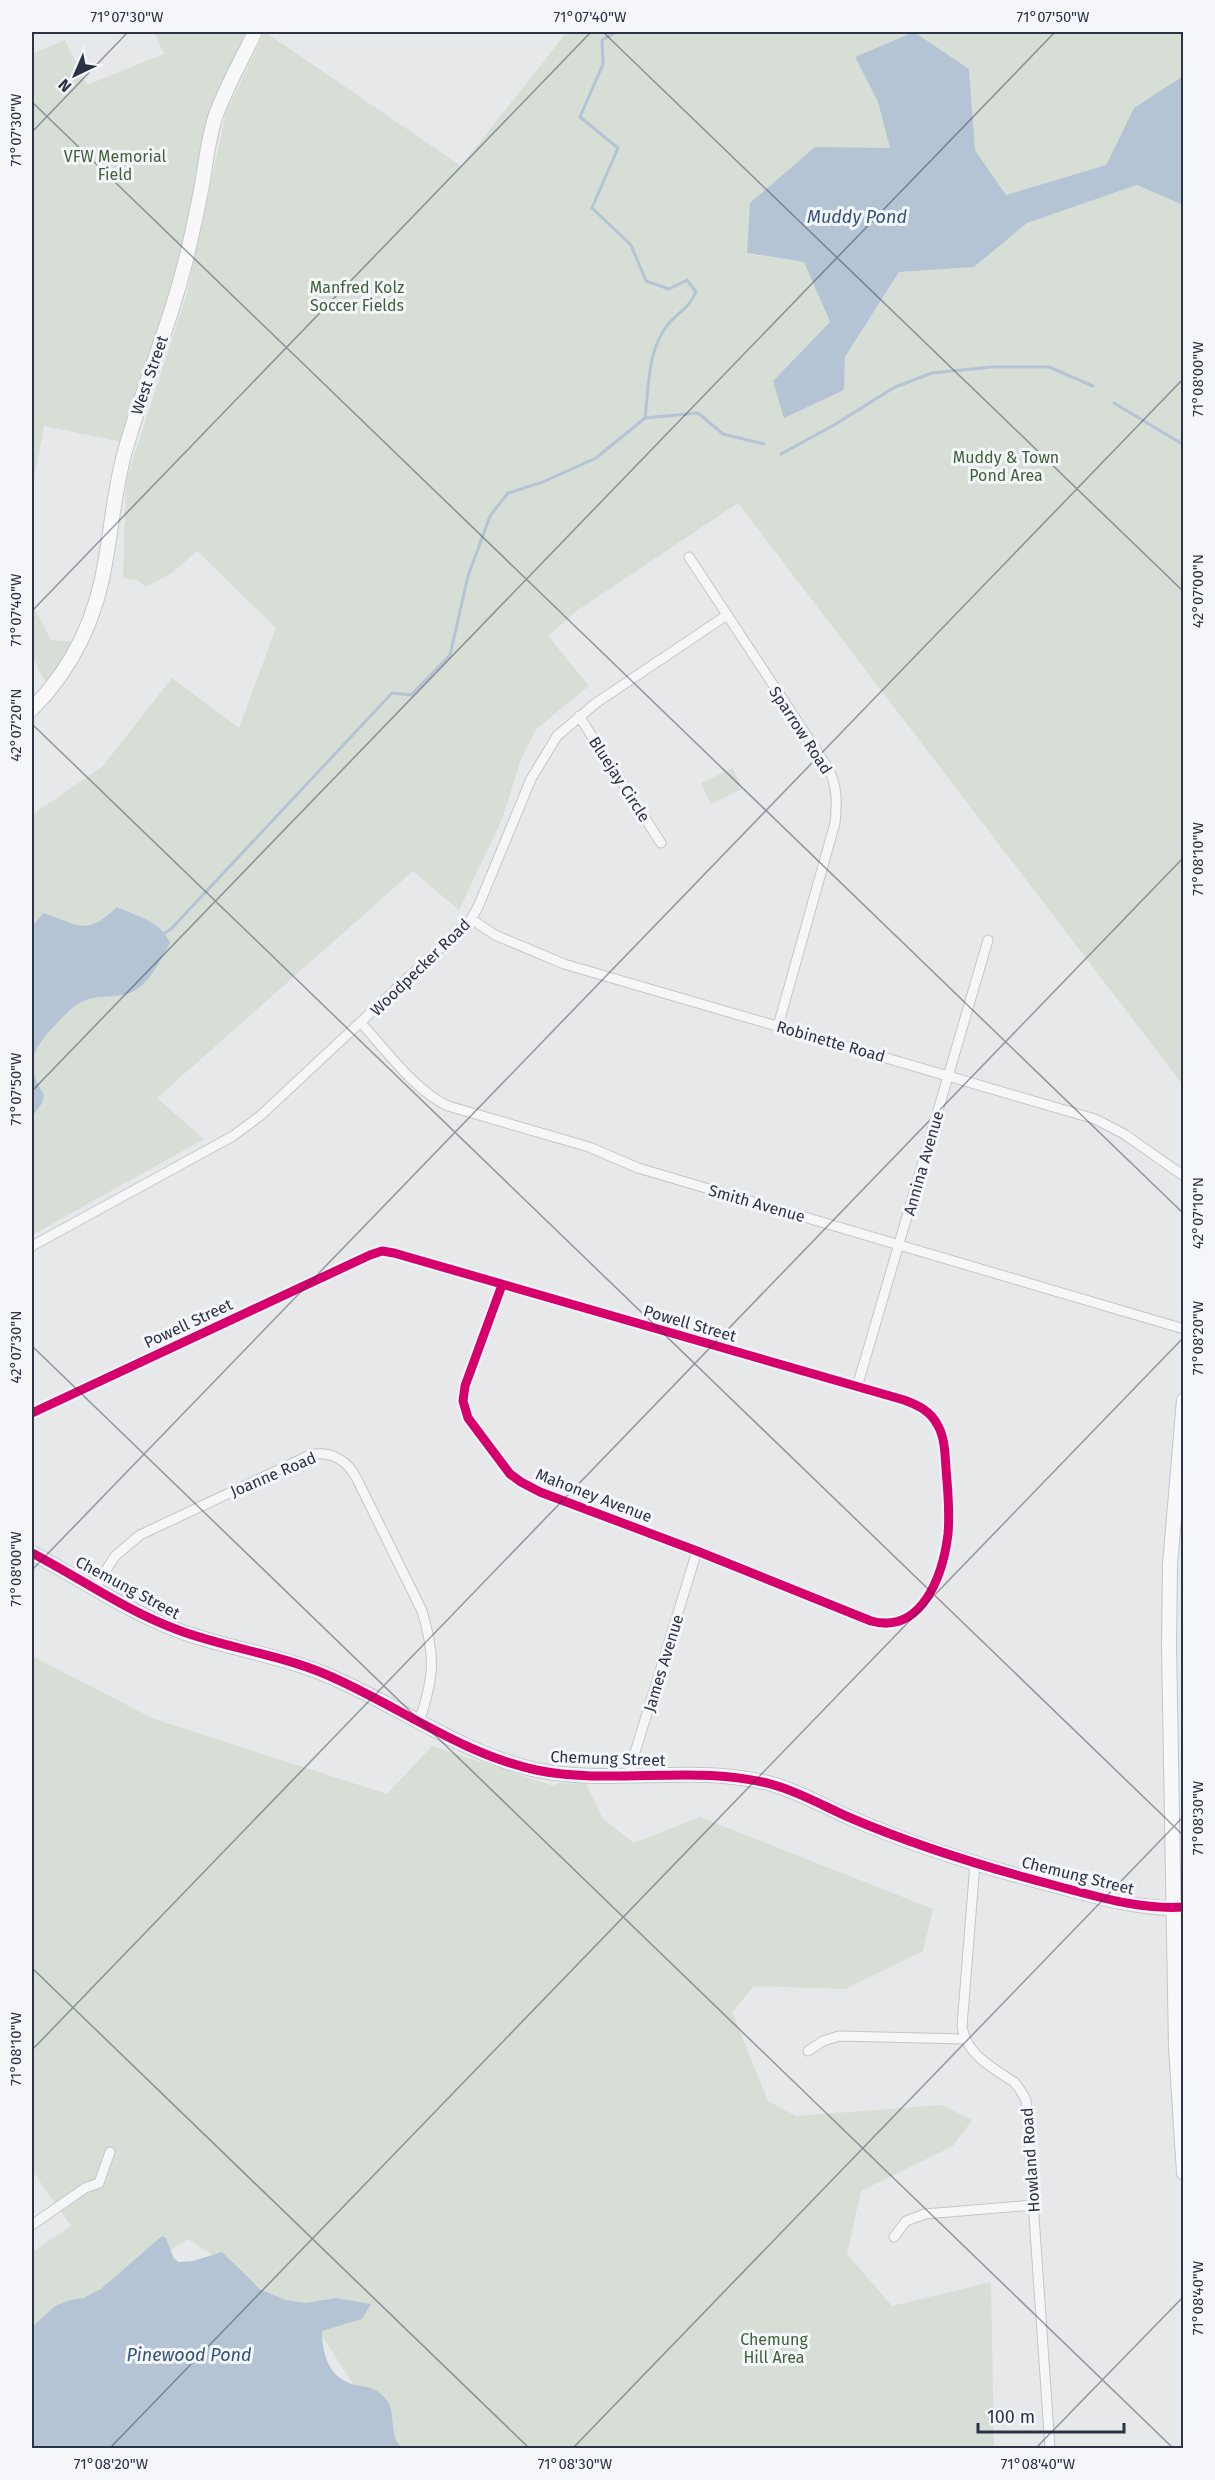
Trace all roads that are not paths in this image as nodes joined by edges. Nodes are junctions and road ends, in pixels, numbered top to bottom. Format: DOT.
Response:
graph roads {
  1 [pos="255,32"];
  2 [pos="689,557"];
  3 [pos="727,615"];
  4 [pos="32,710"];
  5 [pos="579,716"];
  6 [pos="662,843"];
  7 [pos="471,919"];
  8 [pos="988,940"];
  9 [pos="361,1023"];
  10 [pos="778,1026"];
  11 [pos="949,1075"];
  12 [pos="1184,1176"];
  13 [pos="899,1245"];
  14 [pos="32,1246"];
  15 [pos="502,1285"];
  16 [pos="1184,1329"];
  17 [pos="857,1386"];
  18 [pos="1183,1402"];
  19 [pos="32,1413"];
  20 [pos="697,1551"];
  21 [pos="32,1553"];
  22 [pos="95,1588"];
  23 [pos="419,1722"];
  24 [pos="1177,1763"];
  25 [pos="628,1775"];
  26 [pos="975,1863"];
  27 [pos="1179,1907"];
  28 [pos="965,2039"];
  29 [pos="808,2051"];
  30 [pos="110,2152"];
  31 [pos="1184,2173"];
  32 [pos="1034,2205"];
  33 [pos="32,2225"];
  34 [pos="894,2237"];
  35 [pos="1050,2448"];
  1 -- 4 [label="street, West Street"];
  2 -- 3 [label="street, Sparrow Road"];
  3 -- 5 [label="street, Woodpecker Road"];
  3 -- 10 [label="street, Sparrow Road"];
  5 -- 6 [label="street, Bluejay Circle"];
  5 -- 7 [label="street, Woodpecker Road"];
  7 -- 9 [label="street, Woodpecker Road"];
  7 -- 10 [label="street, Robinette Road"];
  8 -- 11 [label="street, Annina Avenue"];
  9 -- 13 [label="street, Smith Avenue"];
  9 -- 14 [label="street, Woodpecker Road"];
  10 -- 11 [label="street, Robinette Road"];
  11 -- 12 [label="street, Robinette Road"];
  11 -- 13 [label="street, Annina Avenue"];
  13 -- 16 [label="street, Smith Avenue"];
  13 -- 17 [label="street, Annina Avenue"];
  15 -- 17 [label="street, Powell Street"];
  15 -- 19 [label="street, Powell Street"];
  15 -- 20 [label="street, Mahoney Avenue"];
  17 -- 20 [label="street, Powell Street"];
  18 -- 24 [label="street"];
  20 -- 25 [label="street, James Avenue"];
  21 -- 22 [label="street, Chemung Street"];
  22 -- 23 [label="street, Chemung Street"];
  22 -- 23 [label="street, Joanne Road"];
  23 -- 25 [label="street, Chemung Street"];
  24 -- 27 [label="street"];
  25 -- 26 [label="street, Chemung Street"];
  26 -- 27 [label="street, Chemung Street"];
  26 -- 28 [label="street"];
  27 -- 31 [label="street"];
  28 -- 29 [label="street"];
  28 -- 32 [label="street, Howland Road"];
  30 -- 33 [label="street"];
  32 -- 34 [label="street"];
  32 -- 35 [label="street, Howland Road"];
}
